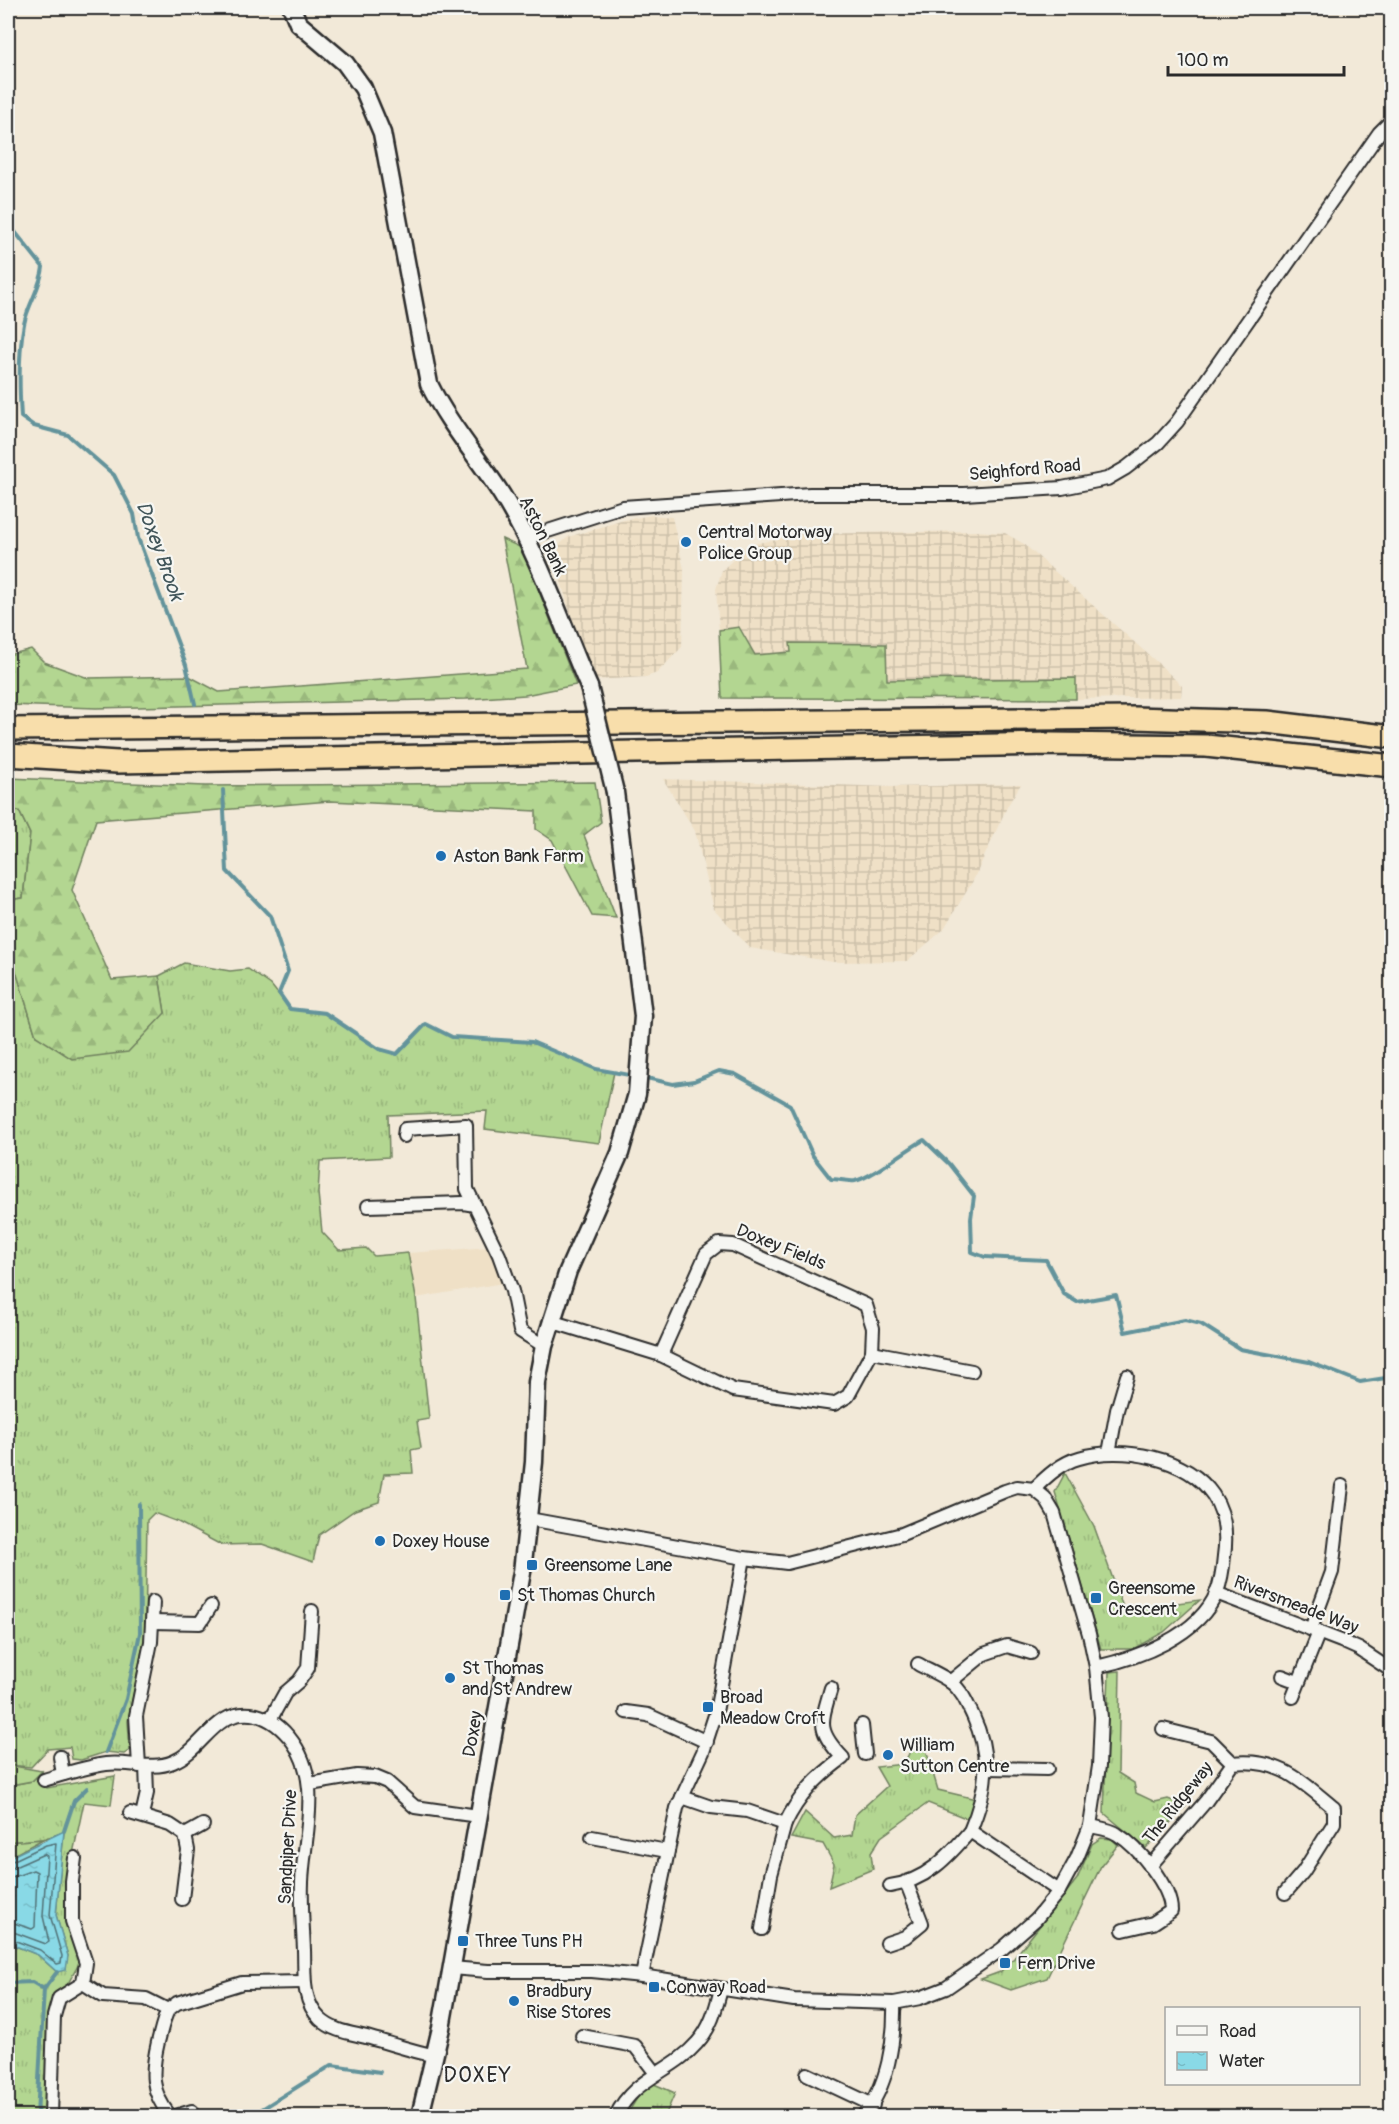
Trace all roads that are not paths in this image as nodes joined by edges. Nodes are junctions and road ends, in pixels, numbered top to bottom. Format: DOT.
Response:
graph roads {
  1 [pos="292,8"];
  2 [pos="1392,120"];
  3 [pos="526,538"];
  4 [pos="8,729"];
  5 [pos="1392,738"];
  6 [pos="8,755"];
  7 [pos="1392,766"];
  8 [pos="404,1136"];
  9 [pos="476,1205"];
  10 [pos="368,1206"];
  11 [pos="550,1321"];
  12 [pos="544,1346"];
  13 [pos="872,1352"];
  14 [pos="661,1355"];
  15 [pos="972,1371"];
  16 [pos="1127,1376"];
  17 [pos="1109,1453"];
  18 [pos="1342,1486"];
  19 [pos="1034,1489"];
  20 [pos="529,1519"];
  21 [pos="744,1558"];
  22 [pos="1216,1593"];
  23 [pos="153,1602"];
  24 [pos="211,1606"];
  25 [pos="312,1611"];
  26 [pos="152,1622"];
  27 [pos="1315,1630"];
  28 [pos="1031,1653"];
  29 [pos="918,1664"];
  30 [pos="1096,1667"];
  31 [pos="1392,1671"];
  32 [pos="1282,1676"];
  33 [pos="951,1682"];
  34 [pos="1298,1682"];
  35 [pos="831,1688"];
  36 [pos="1293,1697"];
  37 [pos="626,1712"];
  38 [pos="270,1720"];
  39 [pos="862,1725"];
  40 [pos="1163,1729"];
  41 [pos="707,1742"];
  42 [pos="865,1754"];
  43 [pos="60,1757"];
  44 [pos="1233,1763"];
  45 [pos="143,1766"];
  46 [pos="987,1768"];
  47 [pos="1047,1769"];
  48 [pos="63,1774"];
  49 [pos="44,1780"];
  50 [pos="309,1784"];
  51 [pos="682,1797"];
  52 [pos="478,1816"];
  53 [pos="202,1824"];
  54 [pos="785,1824"];
  55 [pos="1090,1826"];
  56 [pos="970,1831"];
  57 [pos="185,1834"];
  58 [pos="592,1837"];
  59 [pos="667,1851"];
  60 [pos="75,1858"];
  61 [pos="1150,1866"];
  62 [pos="907,1884"];
  63 [pos="890,1886"];
  64 [pos="1059,1891"];
  65 [pos="1285,1893"];
  66 [pos="182,1899"];
  67 [pos="762,1929"];
  68 [pos="1123,1930"];
  69 [pos="887,1943"];
  70 [pos="451,1968"];
  71 [pos="642,1976"];
  72 [pos="304,1982"];
  73 [pos="83,1983"];
  74 [pos="721,1989"];
  75 [pos="894,2003"];
  76 [pos="168,2010"];
  77 [pos="582,2036"];
  78 [pos="436,2056"];
  79 [pos="655,2072"];
  80 [pos="807,2074"];
  81 [pos="873,2105"];
  82 [pos="192,2111"];
  83 [pos="51,2116"];
  84 [pos="170,2116"];
  85 [pos="176,2116"];
  86 [pos="420,2116"];
  87 [pos="616,2116"];
  88 [pos="863,2116"];
  1 -- 3 [label="street, Aston Bank"];
  2 -- 3 [label="street, Seighford Road"];
  3 -- 11 [label="street, Aston Bank, bridge"];
  4 -- 5 [label="highway"];
  6 -- 7 [label="highway"];
  8 -- 9 [label="street"];
  9 -- 10 [label="street"];
  9 -- 12 [label="street"];
  11 -- 12 [label="street, Doxey"];
  11 -- 14 [label="street"];
  12 -- 20 [label="street, Doxey"];
  13 -- 14 [label="street"];
  13 -- 14 [label="street, Doxey Fields"];
  13 -- 15 [label="street"];
  16 -- 17 [label="street"];
  17 -- 19 [label="street"];
  17 -- 22 [label="street"];
  18 -- 27 [label="street"];
  19 -- 21 [label="street"];
  19 -- 30 [label="street"];
  20 -- 21 [label="street"];
  20 -- 52 [label="street, Doxey"];
  21 -- 41 [label="street"];
  22 -- 27 [label="street, Riversmeade Way"];
  22 -- 30 [label="street"];
  23 -- 26 [label="street"];
  24 -- 26 [label="street"];
  25 -- 38 [label="street"];
  26 -- 45 [label="street"];
  27 -- 31 [label="street, Riversmeade Way"];
  27 -- 34 [label="street"];
  28 -- 33 [label="street"];
  29 -- 33 [label="street"];
  30 -- 55 [label="street"];
  32 -- 34 [label="street"];
  33 -- 46 [label="street"];
  34 -- 36 [label="street"];
  35 -- 54 [label="street"];
  37 -- 41 [label="street"];
  38 -- 45 [label="street"];
  38 -- 50 [label="street, Sandpiper Drive"];
  39 -- 42 [label="street"];
  40 -- 44 [label="street"];
  41 -- 51 [label="street"];
  43 -- 48 [label="street"];
  44 -- 61 [label="street, The Ridgeway"];
  44 -- 65 [label="street, The Ridgeway"];
  45 -- 48 [label="street"];
  45 -- 57 [label="street"];
  46 -- 47 [label="street"];
  46 -- 56 [label="street"];
  48 -- 49 [label="street"];
  50 -- 52 [label="street"];
  50 -- 72 [label="street, Sandpiper Drive"];
  51 -- 54 [label="street"];
  51 -- 59 [label="street"];
  52 -- 70 [label="street, Doxey"];
  53 -- 57 [label="street"];
  54 -- 67 [label="street"];
  55 -- 61 [label="street"];
  55 -- 64 [label="street"];
  56 -- 62 [label="street"];
  56 -- 64 [label="street"];
  57 -- 66 [label="street"];
  58 -- 59 [label="street"];
  59 -- 71 [label="street"];
  60 -- 73 [label="street"];
  61 -- 68 [label="street"];
  62 -- 63 [label="street"];
  62 -- 69 [label="street"];
  64 -- 75 [label="street"];
  70 -- 71 [label="street"];
  70 -- 78 [label="street, Doxey"];
  71 -- 74 [label="street"];
  72 -- 76 [label="street"];
  72 -- 78 [label="street, Sandpiper Drive"];
  73 -- 76 [label="street"];
  73 -- 83 [label="street"];
  74 -- 75 [label="street"];
  74 -- 79 [label="street"];
  75 -- 81 [label="street"];
  76 -- 84 [label="street"];
  77 -- 79 [label="street"];
  78 -- 86 [label="street, Doxey"];
  79 -- 87 [label="street"];
  80 -- 81 [label="street"];
  81 -- 88 [label="street"];
  82 -- 85 [label="street"];
}
